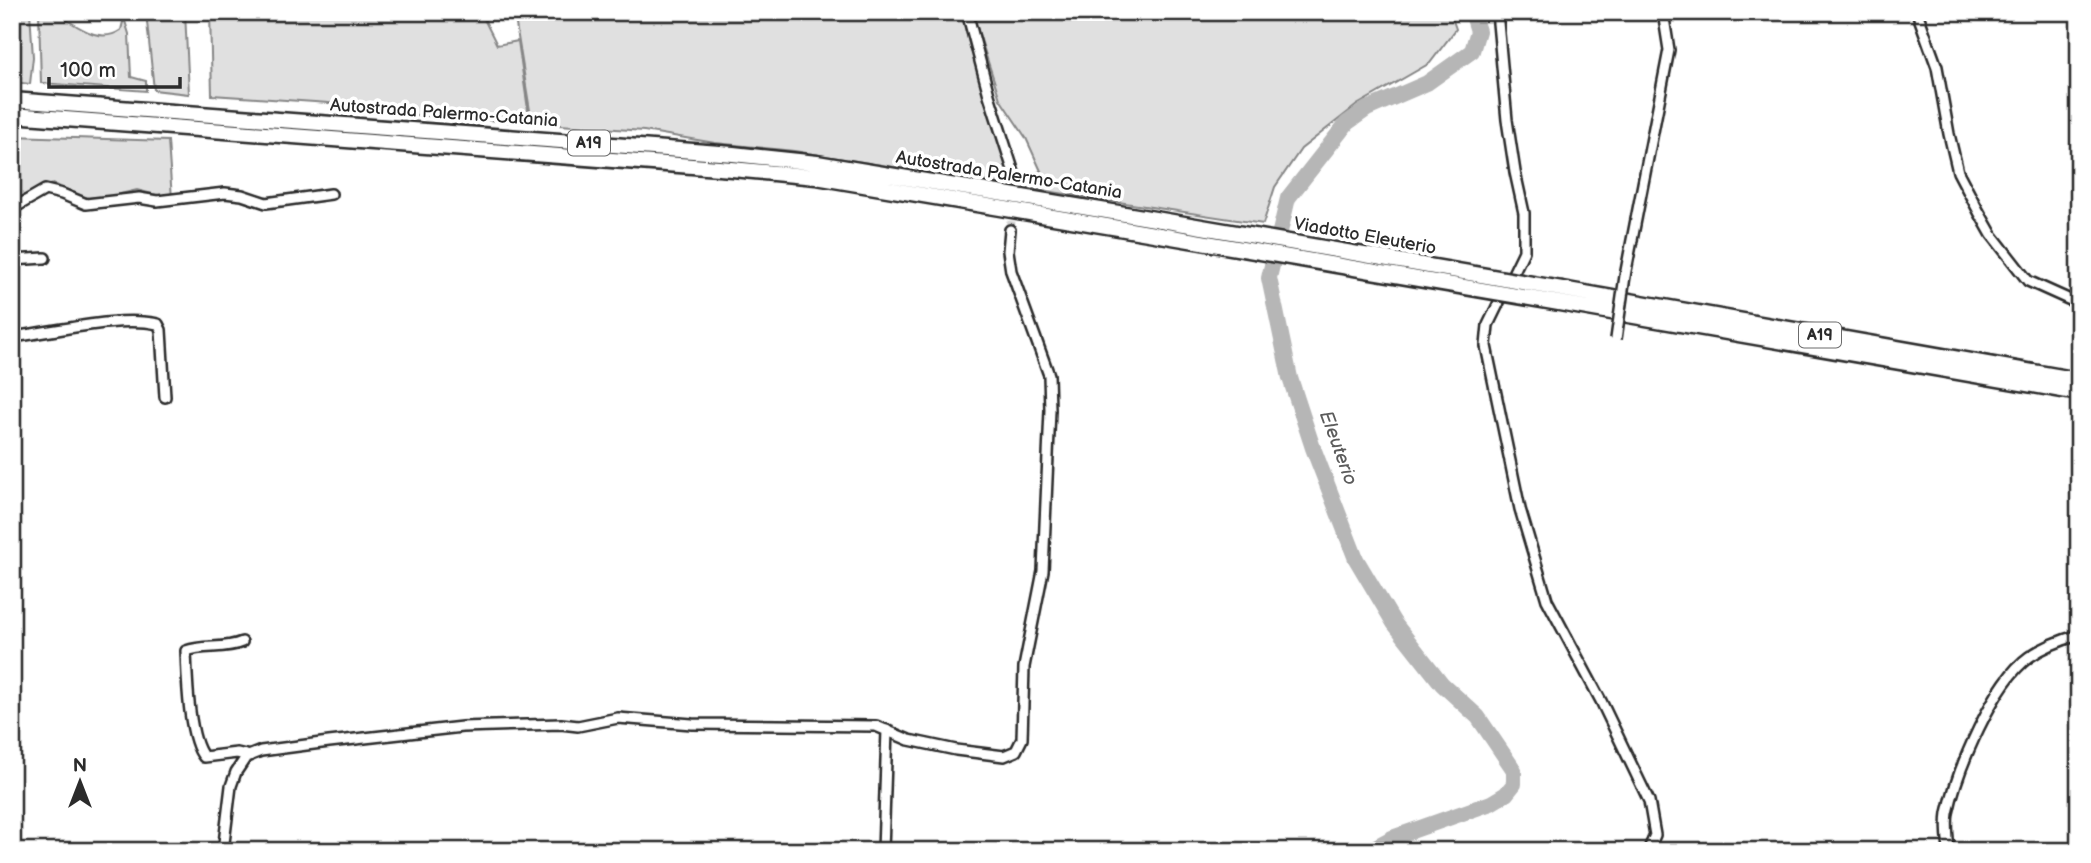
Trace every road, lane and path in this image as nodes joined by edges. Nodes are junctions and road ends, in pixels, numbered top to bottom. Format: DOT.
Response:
graph roads {
  1 [pos="967,12"];
  2 [pos="1497,12"];
  3 [pos="1663,12"];
  4 [pos="1917,12"];
  5 [pos="12,100"];
  6 [pos="12,115"];
  7 [pos="1016,179"];
  8 [pos="331,194"];
  9 [pos="12,208"];
  10 [pos="1161,228"];
  11 [pos="1010,230"];
  12 [pos="45,258"];
  13 [pos="12,260"];
  14 [pos="1561,296"];
  15 [pos="2079,304"];
  16 [pos="12,337"];
  17 [pos="1616,339"];
  18 [pos="2079,380"];
  19 [pos="2079,393"];
  20 [pos="165,402"];
  21 [pos="2079,635"];
  22 [pos="242,642"];
  23 [pos="887,730"];
  24 [pos="250,756"];
  25 [pos="223,851"];
  26 [pos="883,851"];
  27 [pos="1648,851"];
  28 [pos="1949,851"];
  1 -- 7 [label="street"];
  2 -- 27 [label="street"];
  3 -- 17 [label="street, bridge"];
  4 -- 15 [label="street"];
  5 -- 10 [label="highway, Autostrada Palermo-Catania / A19"];
  6 -- 10 [label="highway, Autostrada Palermo-Catania / A19"];
  8 -- 9 [label="street"];
  10 -- 14 [label="highway, Viadotto Eleuterio / A19, bridge"];
  11 -- 23 [label="street"];
  12 -- 13 [label="street"];
  14 -- 18 [label="highway, A19"];
  14 -- 19 [label="highway, A19"];
  16 -- 20 [label="street"];
  21 -- 28 [label="street"];
  22 -- 24 [label="street"];
  23 -- 24 [label="street"];
  23 -- 26 [label="street"];
  24 -- 25 [label="street"];
}
